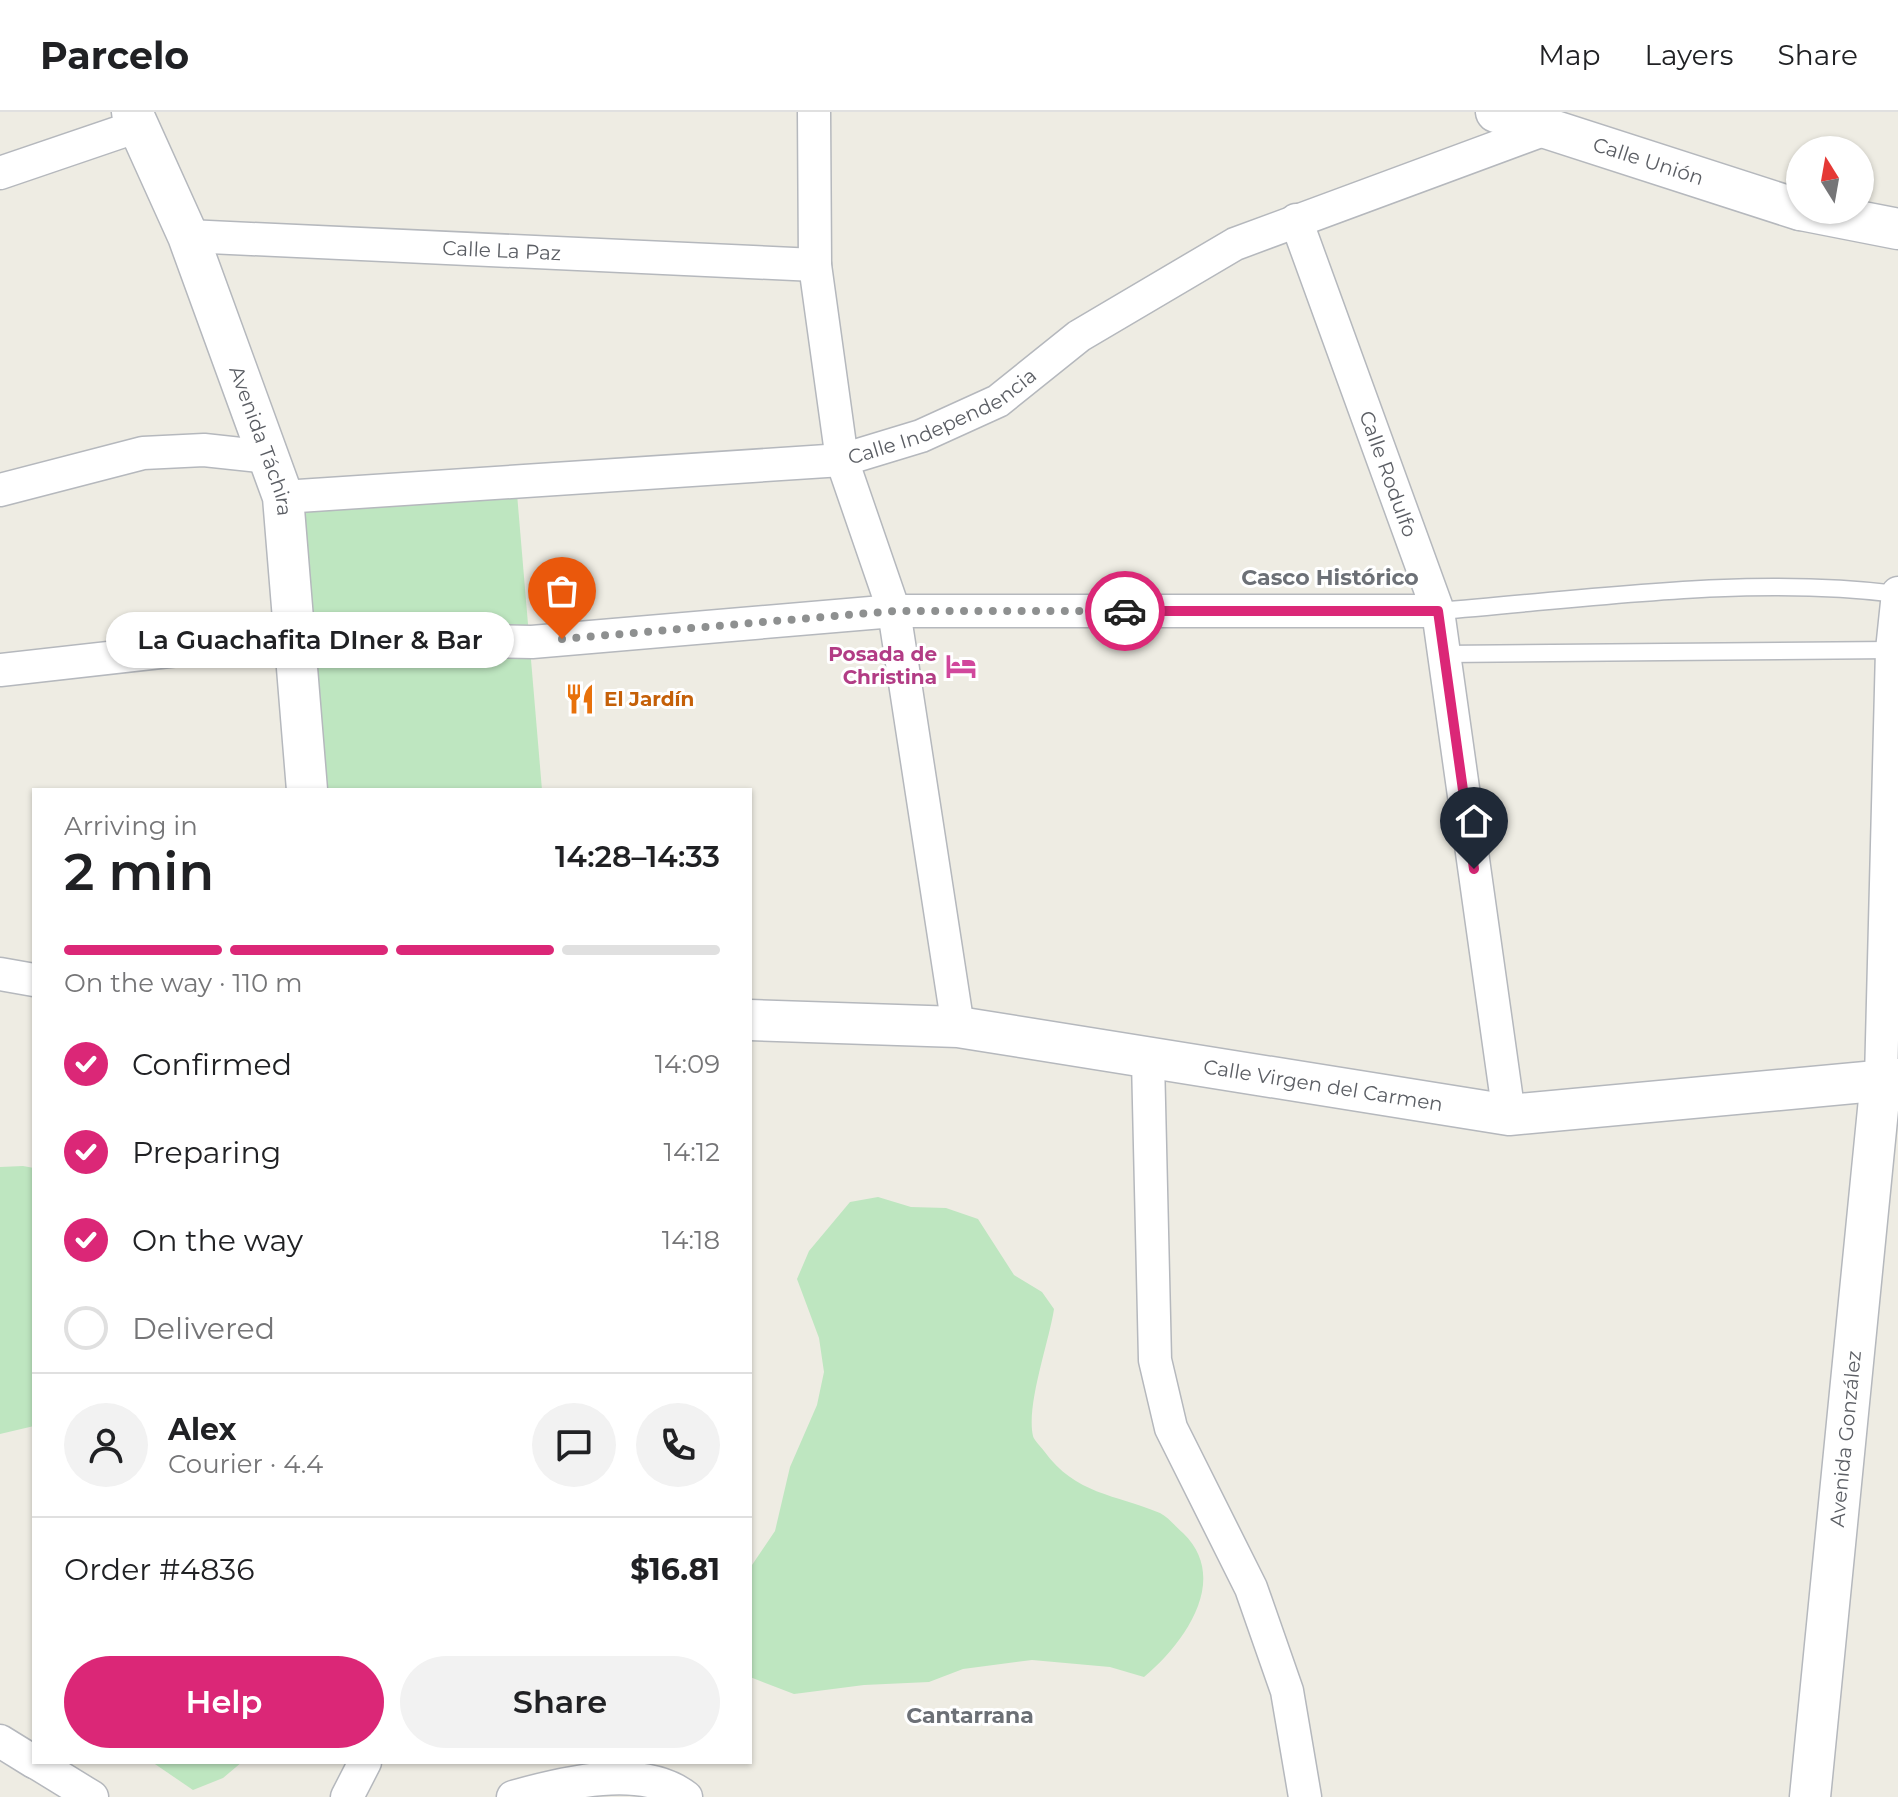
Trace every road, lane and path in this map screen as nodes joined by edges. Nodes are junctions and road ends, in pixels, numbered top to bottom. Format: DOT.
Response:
graph roads {
  1 [pos="814,112"];
  2 [pos="1496,112"];
  3 [pos="135,119"];
  4 [pos="1543,130"];
  5 [pos="0,173"];
  6 [pos="1786,206"];
  7 [pos="1296,220"];
  8 [pos="1872,224"];
  9 [pos="1898,229"];
  10 [pos="188,236"];
  11 [pos="815,265"];
  12 [pos="268,457"];
  13 [pos="842,460"];
  14 [pos="0,490"];
  15 [pos="283,497"];
  16 [pos="1898,593"];
  17 [pos="894,611"];
  18 [pos="1438,611"];
  19 [pos="294,637"];
  20 [pos="1892,650"];
  21 [pos="1444,654"];
  22 [pos="0,670"];
  23 [pos="307,788"];
  24 [pos="0,974"];
  25 [pos="32,980"];
  26 [pos="752,1020"];
  27 [pos="958,1027"];
  28 [pos="1148,1060"];
  29 [pos="1889,1079"];
  30 [pos="1509,1115"];
  31 [pos="0,1741"];
  32 [pos="32,1761"];
  33 [pos="37,1764"];
  34 [pos="364,1764"];
  35 [pos="653,1771"];
  36 [pos="92,1797"];
  37 [pos="347,1797"];
  38 [pos="513,1797"];
  39 [pos="686,1797"];
  40 [pos="1305,1797"];
  41 [pos="1810,1797"];
  1 -- 11 [label="street"];
  2 -- 4 [label="street, Calle Unión"];
  3 -- 5 [label="street"];
  3 -- 10 [label="street, Avenida Táchira"];
  4 -- 6 [label="street, Calle Unión"];
  4 -- 7 [label="street, Calle Independencia"];
  7 -- 13 [label="street, Calle Independencia"];
  7 -- 18 [label="street, Calle Rodulfo"];
  8 -- 9 [label="street, Calle Unión"];
  10 -- 11 [label="street, Calle La Paz"];
  10 -- 12 [label="street, Avenida Táchira"];
  11 -- 13 [label="street"];
  12 -- 14 [label="street"];
  12 -- 15 [label="street, Avenida Táchira"];
  13 -- 15 [label="street, Calle Independencia"];
  13 -- 17 [label="street"];
  15 -- 19 [label="street, Avenida Táchira"];
  16 -- 18 [label="lane"];
  16 -- 20 [label="street"];
  17 -- 18 [label="street"];
  17 -- 19 [label="street"];
  17 -- 27 [label="street"];
  18 -- 21 [label="street, Calle Rodulfo"];
  19 -- 22 [label="street"];
  19 -- 23 [label="street, Avenida Táchira"];
  20 -- 21 [label="lane"];
  20 -- 29 [label="street"];
  21 -- 30 [label="street, Calle Rodulfo"];
  24 -- 25 [label="street"];
  26 -- 27 [label="street, Calle Virgen del Carmen"];
  27 -- 28 [label="street, Calle Virgen del Carmen"];
  28 -- 30 [label="street, Calle Virgen del Carmen"];
  28 -- 40 [label="street"];
  29 -- 30 [label="street, Calle Virgen del Carmen"];
  29 -- 41 [label="street, Avenida González"];
  31 -- 32 [label="street"];
  33 -- 36 [label="street"];
  34 -- 37 [label="street"];
  35 -- 38 [label="street"];
  35 -- 39 [label="street"];
}
